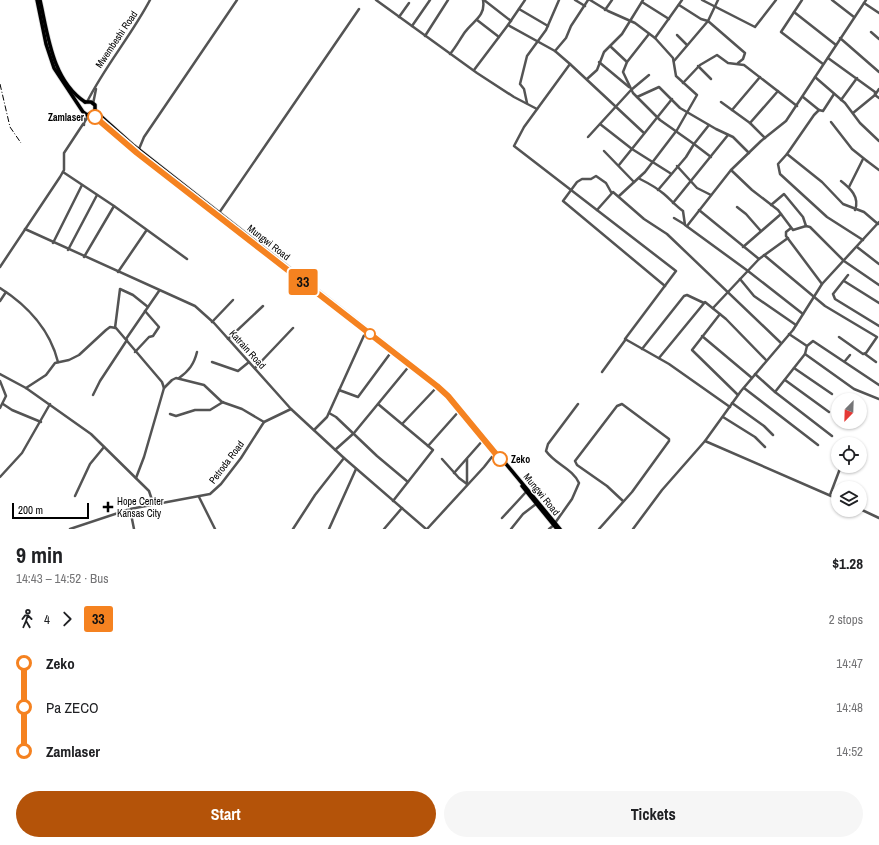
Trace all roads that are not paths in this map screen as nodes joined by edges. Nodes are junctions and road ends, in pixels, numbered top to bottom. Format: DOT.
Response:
graph roads {
  1 [pos="150,0"];
  2 [pos="237,0"];
  3 [pos="376,0"];
  4 [pos="430,0"];
  5 [pos="448,0"];
  6 [pos="484,0"];
  7 [pos="524,0"];
  8 [pos="559,0"];
  9 [pos="575,0"];
  10 [pos="589,0"];
  11 [pos="612,0"];
  12 [pos="682,0"];
  13 [pos="702,0"];
  14 [pos="718,0"];
  15 [pos="776,0"];
  16 [pos="802,0"];
  17 [pos="832,0"];
  18 [pos="39,1"];
  19 [pos="643,1"];
  20 [pos="865,1"];
  21 [pos="409,3"];
  22 [pos="679,5"];
  23 [pos="585,6"];
  24 [pos="715,7"];
  25 [pos="359,9"];
  26 [pos="519,9"];
  27 [pos="605,10"];
  28 [pos="794,12"];
  29 [pos="879,13"];
  30 [pos="399,17"];
  31 [pos="854,17"];
  32 [pos="669,18"];
  33 [pos="477,20"];
  34 [pos="511,21"];
  35 [pos="631,21"];
  36 [pos="708,21"];
  37 [pos="508,25"];
  38 [pos="412,26"];
  39 [pos="548,26"];
  40 [pos="871,32"];
  41 [pos="648,34"];
  42 [pos="677,35"];
  43 [pos="425,36"];
  44 [pos="499,36"];
  45 [pos="655,38"];
  46 [pos="840,38"];
  47 [pos="879,39"];
  48 [pos="538,42"];
  49 [pos="687,45"];
  50 [pos="836,45"];
  51 [pos="610,46"];
  52 [pos="554,52"];
  53 [pos="450,54"];
  54 [pos="828,58"];
  55 [pos="674,61"];
  56 [pos="600,62"];
  57 [pos="627,62"];
  58 [pos="738,63"];
  59 [pos="570,64"];
  60 [pos="823,64"];
  61 [pos="698,66"];
  62 [pos="474,70"];
  63 [pos="879,72"];
  64 [pos="649,75"];
  65 [pos="760,77"];
  66 [pos="815,77"];
  67 [pos="857,78"];
  68 [pos="587,79"];
  69 [pos="711,80"];
  70 [pos="683,83"];
  71 [pos="96,86"];
  72 [pos="630,88"];
  73 [pos="879,89"];
  74 [pos="778,91"];
  75 [pos="834,94"];
  76 [pos="875,95"];
  77 [pos="803,96"];
  78 [pos="637,97"];
  79 [pos="879,98"];
  80 [pos="672,99"];
  81 [pos="841,100"];
  82 [pos="86,102"];
  83 [pos="721,102"];
  84 [pos="527,103"];
  85 [pos="93,104"];
  86 [pos="797,106"];
  87 [pos="617,107"];
  88 [pos="537,109"];
  89 [pos="732,110"];
  90 [pos="819,110"];
  91 [pos="83,111"];
  92 [pos="95,111"];
  93 [pos="688,112"];
  94 [pos="852,113"];
  95 [pos="90,115"];
  96 [pos="657,117"];
  97 [pos="830,122"];
  98 [pos="750,123"];
  99 [pos="600,124"];
  100 [pos="709,125"];
  101 [pos="84,126"];
  102 [pos="677,130"];
  103 [pos="644,133"];
  104 [pos="728,135"];
  105 [pos="588,137"];
  106 [pos="765,138"];
  107 [pos="879,140"];
  108 [pos="694,144"];
  109 [pos="632,149"];
  110 [pos="138,150"];
  111 [pos="604,150"];
  112 [pos="749,153"];
  113 [pos="787,154"];
  114 [pos="711,157"];
  115 [pos="866,160"];
  116 [pos="652,162"];
  117 [pos="618,165"];
  118 [pos="678,166"];
  119 [pos="731,170"];
  120 [pos="879,170"];
  121 [pos="63,172"];
  122 [pos="670,173"];
  123 [pos="640,179"];
  124 [pos="692,180"];
  125 [pos="841,181"];
  126 [pos="634,182"];
  127 [pos="82,185"];
  128 [pos="849,187"];
  129 [pos="570,190"];
  130 [pos="658,190"];
  131 [pos="612,192"];
  132 [pos="97,195"];
  133 [pos="711,195"];
  134 [pos="619,196"];
  135 [pos="673,203"];
  136 [pos="771,205"];
  137 [pos="114,206"];
  138 [pos="737,207"];
  139 [pos="597,210"];
  140 [pos="699,210"];
  141 [pos="855,210"];
  142 [pos="218,214"];
  143 [pos="781,214"];
  144 [pos="674,218"];
  145 [pos="878,223"];
  146 [pos="686,225"];
  147 [pos="806,226"];
  148 [pos="791,228"];
  149 [pos="875,228"];
  150 [pos="25,229"];
  151 [pos="760,230"];
  152 [pos="146,231"];
  153 [pos="879,231"];
  154 [pos="788,238"];
  155 [pos="863,240"];
  156 [pos="53,243"];
  157 [pos="857,246"];
  158 [pos="743,247"];
  159 [pos="68,250"];
  160 [pos="764,255"];
  161 [pos="84,257"];
  162 [pos="187,259"];
  163 [pos="759,259"];
  164 [pos="844,261"];
  165 [pos="879,264"];
  166 [pos="0,267"];
  167 [pos="748,271"];
  168 [pos="118,272"];
  169 [pos="848,275"];
  170 [pos="740,280"];
  171 [pos="844,281"];
  172 [pos="822,284"];
  173 [pos="879,284"];
  174 [pos="665,286"];
  175 [pos="0,288"];
  176 [pos="160,291"];
  177 [pos="6,292"];
  178 [pos="728,293"];
  179 [pos="812,297"];
  180 [pos="233,300"];
  181 [pos="0,301"];
  182 [pos="704,303"];
  183 [pos="879,303"];
  184 [pos="263,306"];
  185 [pos="148,307"];
  186 [pos="713,308"];
  187 [pos="145,311"];
  188 [pos="720,314"];
  189 [pos="803,314"];
  190 [pos="212,322"];
  191 [pos="796,325"];
  192 [pos="879,326"];
  193 [pos="114,328"];
  194 [pos="293,328"];
  195 [pos="366,331"];
  196 [pos="789,334"];
  197 [pos="702,336"];
  198 [pos="839,337"];
  199 [pos="126,339"];
  200 [pos="228,339"];
  201 [pos="626,339"];
  202 [pos="782,343"];
  203 [pos="807,346"];
  204 [pos="642,349"];
  205 [pos="392,351"];
  206 [pos="135,352"];
  207 [pos="197,352"];
  208 [pos="805,354"];
  209 [pos="865,354"];
  210 [pos="850,355"];
  211 [pos="658,358"];
  212 [pos="766,360"];
  213 [pos="845,361"];
  214 [pos="58,362"];
  215 [pos="212,362"];
  216 [pos="249,362"];
  217 [pos="876,362"];
  218 [pos="410,365"];
  219 [pos="255,368"];
  220 [pos="794,368"];
  221 [pos="602,372"];
  222 [pos="0,374"];
  223 [pos="755,374"];
  224 [pos="752,378"];
  225 [pos="179,379"];
  226 [pos="785,380"];
  227 [pos="0,381"];
  228 [pos="879,385"];
  229 [pos="438,387"];
  230 [pos="26,388"];
  231 [pos="164,388"];
  232 [pos="744,388"];
  233 [pos="339,390"];
  234 [pos="775,392"];
  235 [pos="831,393"];
  236 [pos="738,394"];
  237 [pos="94,395"];
  238 [pos="879,399"];
  239 [pos="223,402"];
  240 [pos="3,404"];
  241 [pos="50,404"];
  242 [pos="378,404"];
  243 [pos="578,404"];
  244 [pos="732,404"];
  245 [pos="730,407"];
  246 [pos="0,408"];
  247 [pos="291,409"];
  248 [pos="460,410"];
  249 [pos="829,412"];
  250 [pos="329,413"];
  251 [pos="170,414"];
  252 [pos="723,417"];
  253 [pos="41,422"];
  254 [pos="264,422"];
  255 [pos="403,424"];
  256 [pos="314,430"];
  257 [pos="354,433"];
  258 [pos="774,435"];
  259 [pos="832,436"];
  260 [pos="484,439"];
  261 [pos="705,441"];
  262 [pos="818,445"];
  263 [pos="428,446"];
  264 [pos="104,447"];
  265 [pos="765,447"];
  266 [pos="335,451"];
  267 [pos="495,453"];
  268 [pos="344,458"];
  269 [pos="467,458"];
  270 [pos="442,459"];
  271 [pos="356,469"];
  272 [pos="454,473"];
  273 [pos="838,473"];
  274 [pos="0,477"];
  275 [pos="136,478"];
  276 [pos="408,482"];
  277 [pos="467,484"];
  278 [pos="526,492"];
  279 [pos="830,495"];
  280 [pos="75,496"];
  281 [pos="199,497"];
  282 [pos="393,501"];
  283 [pos="623,501"];
  284 [pos="153,503"];
  285 [pos="536,504"];
  286 [pos="402,508"];
  287 [pos="130,509"];
  288 [pos="867,512"];
  289 [pos="502,518"];
  290 [pos="879,518"];
  291 [pos="554,524"];
  292 [pos="70,529"];
  293 [pos="134,529"];
  294 [pos="215,529"];
  295 [pos="292,529"];
  296 [pos="329,529"];
  297 [pos="384,529"];
  298 [pos="426,529"];
  299 [pos="511,529"];
  300 [pos="549,529"];
  301 [pos="557,529"];
  302 [pos="560,529"];
  303 [pos="599,529"];
  304 [pos="633,529"];
  1 -- 71 [label="street, Mwembeshi Road"];
  2 -- 110 [label="street"];
  3 -- 30 [label="street"];
  4 -- 38 [label="street"];
  5 -- 43 [label="street"];
  6 -- 33 [label="street"];
  6 -- 34 [label="street"];
  7 -- 26 [label="street"];
  8 -- 39 [label="street"];
  9 -- 23 [label="street"];
  10 -- 23 [label="street"];
  10 -- 27 [label="street"];
  11 -- 27 [label="street"];
  12 -- 22 [label="street"];
  13 -- 24 [label="street"];
  14 -- 24 [label="street"];
  15 -- 24 [label="street"];
  16 -- 28 [label="street"];
  17 -- 31 [label="street"];
  18 -- 82 [label="main road"];
  18 -- 91 [label="main road"];
  19 -- 32 [label="street"];
  19 -- 35 [label="street"];
  20 -- 29 [label="street"];
  20 -- 31 [label="street"];
  21 -- 30 [label="street"];
  22 -- 32 [label="street"];
  22 -- 36 [label="street"];
  23 -- 52 [label="street"];
  24 -- 36 [label="street"];
  25 -- 142 [label="street"];
  26 -- 34 [label="street"];
  26 -- 39 [label="street"];
  27 -- 35 [label="street"];
  28 -- 50 [label="street"];
  28 -- 60 [label="street"];
  30 -- 38 [label="street"];
  31 -- 46 [label="street"];
  32 -- 45 [label="street"];
  33 -- 44 [label="street"];
  33 -- 53 [label="street"];
  34 -- 37 [label="street"];
  35 -- 41 [label="street"];
  35 -- 51 [label="street"];
  36 -- 49 [label="street"];
  36 -- 58 [label="street"];
  37 -- 44 [label="street"];
  37 -- 48 [label="street"];
  38 -- 43 [label="street"];
  39 -- 48 [label="street"];
  40 -- 47 [label="street"];
  41 -- 45 [label="street"];
  41 -- 57 [label="street"];
  42 -- 49 [label="street"];
  43 -- 53 [label="street"];
  44 -- 62 [label="street"];
  45 -- 55 [label="street"];
  46 -- 50 [label="street"];
  46 -- 63 [label="street"];
  48 -- 52 [label="street"];
  48 -- 84 [label="street"];
  49 -- 55 [label="street"];
  50 -- 60 [label="street"];
  51 -- 56 [label="street"];
  51 -- 57 [label="street"];
  52 -- 59 [label="street"];
  53 -- 62 [label="street"];
  54 -- 67 [label="street"];
  55 -- 70 [label="street"];
  56 -- 68 [label="street"];
  56 -- 72 [label="street"];
  57 -- 72 [label="street"];
  58 -- 61 [label="street"];
  58 -- 65 [label="street"];
  59 -- 68 [label="street"];
  59 -- 88 [label="street"];
  60 -- 66 [label="street"];
  61 -- 69 [label="street"];
  61 -- 70 [label="street"];
  62 -- 84 [label="street"];
  64 -- 72 [label="street"];
  65 -- 74 [label="street"];
  65 -- 89 [label="street"];
  66 -- 75 [label="street"];
  66 -- 77 [label="street"];
  67 -- 76 [label="street"];
  67 -- 81 [label="street"];
  68 -- 87 [label="street"];
  70 -- 93 [label="street"];
  71 -- 82 [label="street, Mwembeshi Road"];
  71 -- 85 [label="street"];
  72 -- 78 [label="street"];
  72 -- 87 [label="street"];
  73 -- 76 [label="street"];
  74 -- 86 [label="street"];
  74 -- 98 [label="street"];
  75 -- 81 [label="street"];
  75 -- 90 [label="street"];
  76 -- 79 [label="street"];
  76 -- 94 [label="street"];
  77 -- 86 [label="street"];
  77 -- 90 [label="street"];
  78 -- 80 [label="street"];
  78 -- 96 [label="street"];
  80 -- 93 [label="street"];
  80 -- 96 [label="street"];
  81 -- 94 [label="street"];
  82 -- 85 [label="main road"];
  82 -- 91 [label="main road"];
  83 -- 89 [label="street"];
  84 -- 88 [label="street"];
  85 -- 92 [label="main road"];
  86 -- 106 [label="street"];
  87 -- 99 [label="street"];
  87 -- 103 [label="street"];
  88 -- 129 [label="street"];
  89 -- 98 [label="street"];
  90 -- 113 [label="street"];
  91 -- 95 [label="main road, Mungwi Road"];
  91 -- 101 [label="street"];
  92 -- 95 [label="main road"];
  92 -- 110 [label="main road, Mungwi Road"];
  93 -- 100 [label="street"];
  93 -- 102 [label="street"];
  94 -- 107 [label="street"];
  95 -- 101 [label="street"];
  95 -- 142 [label="main road, Mungwi Road"];
  96 -- 102 [label="street"];
  96 -- 103 [label="street"];
  97 -- 115 [label="street"];
  98 -- 106 [label="street"];
  99 -- 105 [label="street"];
  99 -- 109 [label="street"];
  100 -- 104 [label="street"];
  100 -- 108 [label="street"];
  101 -- 121 [label="street"];
  102 -- 108 [label="street"];
  102 -- 116 [label="street"];
  103 -- 109 [label="street"];
  104 -- 112 [label="street"];
  104 -- 114 [label="street"];
  106 -- 112 [label="street"];
  108 -- 114 [label="street"];
  108 -- 118 [label="street"];
  109 -- 116 [label="street"];
  109 -- 117 [label="street"];
  110 -- 142 [label="main road, Mungwi Road"];
  111 -- 117 [label="street"];
  112 -- 119 [label="street"];
  113 -- 141 [label="street"];
  113 -- 155 [label="street"];
  114 -- 124 [label="street"];
  115 -- 120 [label="street"];
  115 -- 128 [label="street"];
  116 -- 122 [label="street"];
  116 -- 123 [label="street"];
  117 -- 126 [label="street"];
  118 -- 122 [label="street"];
  118 -- 124 [label="street"];
  119 -- 133 [label="street"];
  119 -- 136 [label="street"];
  121 -- 127 [label="street"];
  121 -- 150 [label="street"];
  122 -- 130 [label="street"];
  123 -- 126 [label="street"];
  123 -- 130 [label="street"];
  124 -- 133 [label="street"];
  124 -- 135 [label="street"];
  125 -- 128 [label="street"];
  126 -- 134 [label="street"];
  127 -- 132 [label="street"];
  127 -- 156 [label="street"];
  128 -- 141 [label="street"];
  129 -- 131 [label="street"];
  129 -- 139 [label="street"];
  129 -- 174 [label="street"];
  130 -- 135 [label="street"];
  131 -- 134 [label="street"];
  131 -- 139 [label="street"];
  132 -- 137 [label="street"];
  132 -- 159 [label="street"];
  133 -- 140 [label="street"];
  134 -- 178 [label="street"];
  135 -- 146 [label="street"];
  136 -- 143 [label="street"];
  136 -- 147 [label="street"];
  137 -- 152 [label="street"];
  137 -- 161 [label="street"];
  138 -- 151 [label="street"];
  139 -- 174 [label="street"];
  140 -- 146 [label="street"];
  140 -- 158 [label="street"];
  141 -- 145 [label="street"];
  142 -- 195 [label="main road, Mungwi Road"];
  142 -- 291 [label="main road, Mungwi Road"];
  143 -- 148 [label="street"];
  143 -- 151 [label="street"];
  144 -- 146 [label="street"];
  145 -- 149 [label="street"];
  146 -- 167 [label="street"];
  147 -- 148 [label="street"];
  147 -- 164 [label="street"];
  148 -- 154 [label="street"];
  149 -- 153 [label="street"];
  149 -- 155 [label="street"];
  150 -- 156 [label="street, Katrain Road"];
  150 -- 166 [label="street"];
  151 -- 158 [label="street"];
  152 -- 162 [label="street"];
  152 -- 168 [label="street"];
  154 -- 160 [label="street"];
  154 -- 172 [label="street"];
  155 -- 157 [label="street"];
  156 -- 159 [label="street, Katrain Road"];
  157 -- 164 [label="street"];
  157 -- 165 [label="street"];
  158 -- 163 [label="street"];
  159 -- 161 [label="street, Katrain Road"];
  160 -- 163 [label="street"];
  160 -- 179 [label="street"];
  161 -- 168 [label="street, Katrain Road"];
  163 -- 167 [label="street"];
  164 -- 172 [label="street"];
  164 -- 173 [label="street"];
  167 -- 170 [label="street"];
  167 -- 189 [label="street"];
  168 -- 176 [label="street, Katrain Road"];
  169 -- 171 [label="street"];
  170 -- 178 [label="street"];
  170 -- 191 [label="street"];
  171 -- 183 [label="street"];
  171 -- 192 [label="street"];
  172 -- 179 [label="street"];
  174 -- 201 [label="street"];
  175 -- 177 [label="street"];
  176 -- 185 [label="street"];
  176 -- 190 [label="street, Katrain Road"];
  177 -- 181 [label="street"];
  177 -- 214 [label="street"];
  178 -- 186 [label="street"];
  178 -- 202 [label="street"];
  179 -- 189 [label="street"];
  179 -- 209 [label="street"];
  180 -- 190 [label="street"];
  182 -- 186 [label="street"];
  182 -- 204 [label="street"];
  182 -- 211 [label="street"];
  184 -- 200 [label="street"];
  185 -- 187 [label="street"];
  185 -- 193 [label="street"];
  186 -- 188 [label="street"];
  187 -- 199 [label="street"];
  187 -- 206 [label="street"];
  188 -- 197 [label="street"];
  188 -- 212 [label="street"];
  189 -- 191 [label="street"];
  190 -- 200 [label="street, Katrain Road"];
  191 -- 196 [label="street"];
  193 -- 199 [label="street"];
  193 -- 214 [label="street"];
  194 -- 219 [label="street"];
  195 -- 205 [label="main road, Mungwi Road"];
  195 -- 233 [label="street"];
  196 -- 202 [label="street"];
  196 -- 203 [label="street"];
  197 -- 224 [label="street"];
  197 -- 236 [label="street"];
  198 -- 209 [label="street"];
  199 -- 206 [label="street"];
  199 -- 237 [label="street"];
  200 -- 216 [label="street, Katrain Road"];
  201 -- 204 [label="street"];
  201 -- 221 [label="street"];
  202 -- 212 [label="street"];
  203 -- 208 [label="street"];
  203 -- 213 [label="street"];
  204 -- 211 [label="street"];
  205 -- 218 [label="main road, Mungwi Road"];
  205 -- 233 [label="street"];
  206 -- 231 [label="street"];
  207 -- 225 [label="street"];
  208 -- 220 [label="street"];
  208 -- 238 [label="street"];
  209 -- 217 [label="street"];
  210 -- 213 [label="street"];
  211 -- 245 [label="street"];
  212 -- 223 [label="street"];
  213 -- 228 [label="street"];
  214 -- 230 [label="street"];
  215 -- 216 [label="street"];
  216 -- 219 [label="street, Katrain Road"];
  218 -- 229 [label="main road, Mungwi Road"];
  218 -- 242 [label="street"];
  219 -- 247 [label="street, Katrain Road"];
  220 -- 226 [label="street"];
  220 -- 235 [label="street"];
  222 -- 230 [label="street"];
  223 -- 224 [label="street"];
  223 -- 234 [label="street"];
  224 -- 232 [label="street"];
  225 -- 231 [label="street"];
  225 -- 239 [label="street"];
  226 -- 234 [label="street"];
  226 -- 249 [label="street"];
  227 -- 240 [label="street"];
  229 -- 248 [label="main road, Mungwi Road"];
  229 -- 255 [label="street"];
  230 -- 241 [label="street"];
  231 -- 275 [label="street"];
  232 -- 236 [label="street"];
  232 -- 262 [label="street"];
  233 -- 250 [label="street"];
  234 -- 259 [label="street"];
  236 -- 244 [label="street"];
  239 -- 251 [label="street"];
  239 -- 254 [label="street"];
  240 -- 246 [label="street"];
  240 -- 253 [label="street"];
  241 -- 253 [label="street"];
  241 -- 264 [label="street"];
  242 -- 255 [label="street"];
  242 -- 257 [label="street"];
  243 -- 291 [label="street"];
  244 -- 245 [label="street"];
  244 -- 258 [label="street"];
  245 -- 252 [label="street"];
  247 -- 254 [label="street"];
  247 -- 256 [label="street, Katrain Road"];
  248 -- 260 [label="main road, Mungwi Road"];
  248 -- 263 [label="street"];
  250 -- 256 [label="street"];
  250 -- 257 [label="street"];
  252 -- 261 [label="street"];
  252 -- 265 [label="street"];
  253 -- 274 [label="street"];
  254 -- 281 [label="street, Petroda Road"];
  255 -- 263 [label="street"];
  256 -- 266 [label="street, Katrain Road"];
  257 -- 266 [label="street"];
  257 -- 276 [label="street"];
  260 -- 267 [label="main road, Mungwi Road"];
  260 -- 269 [label="street"];
  261 -- 279 [label="street"];
  261 -- 304 [label="street"];
  263 -- 276 [label="street"];
  264 -- 275 [label="street"];
  264 -- 280 [label="street"];
  266 -- 268 [label="street, Katrain Road"];
  267 -- 277 [label="street"];
  267 -- 278 [label="main road, Mungwi Road"];
  268 -- 271 [label="street, Katrain Road"];
  268 -- 295 [label="street"];
  269 -- 272 [label="street"];
  269 -- 277 [label="street"];
  270 -- 272 [label="street"];
  271 -- 282 [label="street, Katrain Road"];
  271 -- 296 [label="street"];
  272 -- 277 [label="street"];
  273 -- 279 [label="street"];
  275 -- 284 [label="street"];
  276 -- 282 [label="street"];
  277 -- 298 [label="street"];
  278 -- 285 [label="main road, Mungwi Road"];
  278 -- 289 [label="street"];
  281 -- 284 [label="street, Petroda Road"];
  281 -- 294 [label="street"];
  282 -- 286 [label="street, Katrain Road"];
  283 -- 283 [label="street"];
  283 -- 303 [label="street"];
  284 -- 287 [label="street, Petroda Road"];
  285 -- 291 [label="main road, Mungwi Road"];
  285 -- 299 [label="street"];
  286 -- 297 [label="street"];
  286 -- 298 [label="street, Katrain Road"];
  287 -- 292 [label="street, Petroda Road"];
  287 -- 293 [label="street"];
  288 -- 290 [label="street"];
  291 -- 300 [label="street"];
  291 -- 301 [label="main road, Mungwi Road"];
  291 -- 302 [label="main road, Mungwi Road"];
}
